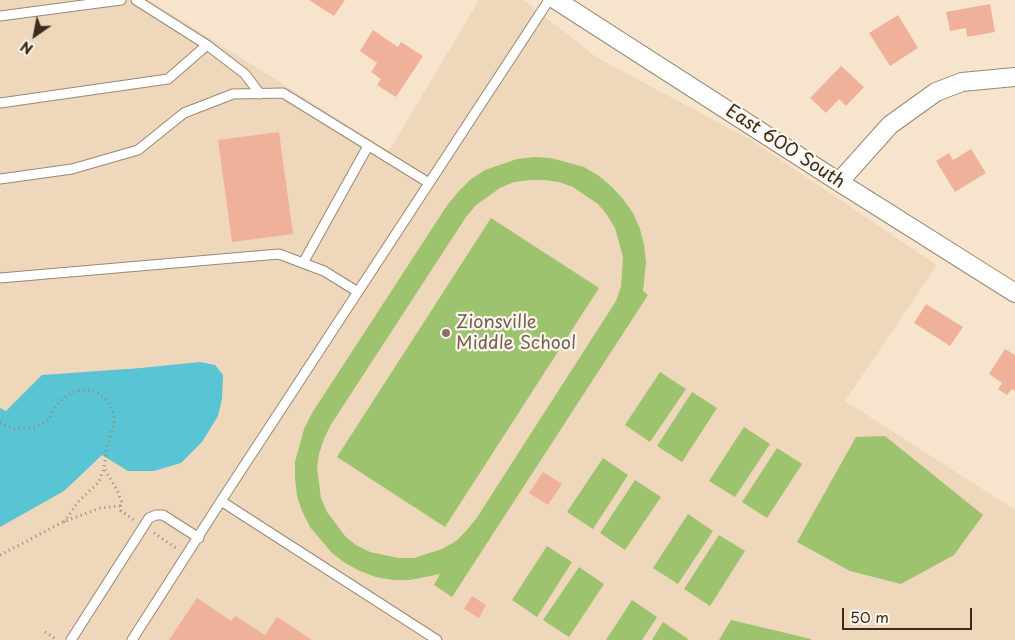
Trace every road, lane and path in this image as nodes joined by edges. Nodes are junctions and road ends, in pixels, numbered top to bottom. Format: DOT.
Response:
graph roads {
  1 [pos="122,0"];
  2 [pos="136,0"];
  3 [pos="549,0"];
  4 [pos="556,0"];
  5 [pos="0,16"];
  6 [pos="207,45"];
  7 [pos="1015,77"];
  8 [pos="260,94"];
  9 [pos="0,103"];
  10 [pos="368,146"];
  11 [pos="0,179"];
  12 [pos="839,182"];
  13 [pos="429,183"];
  14 [pos="303,263"];
  15 [pos="0,278"];
  16 [pos="358,292"];
  17 [pos="1015,293"];
  18 [pos="0,423"];
  19 [pos="104,468"];
  20 [pos="221,501"];
  21 [pos="120,506"];
  22 [pos="63,522"];
  23 [pos="143,526"];
  24 [pos="199,538"];
  25 [pos="190,552"];
  26 [pos="0,555"];
  27 [pos="45,632"];
  28 [pos="57,640"];
  29 [pos="71,640"];
  30 [pos="132,640"];
  31 [pos="437,640"];
  1 -- 5 [label="lane"];
  2 -- 6 [label="lane"];
  3 -- 13 [label="lane"];
  4 -- 12 [label="street, East 600 South"];
  6 -- 8 [label="lane"];
  6 -- 9 [label="lane"];
  7 -- 12 [label="street"];
  8 -- 10 [label="lane"];
  8 -- 11 [label="lane"];
  10 -- 13 [label="lane"];
  10 -- 14 [label="lane"];
  12 -- 17 [label="street, East 600 South"];
  13 -- 16 [label="lane"];
  14 -- 15 [label="lane"];
  14 -- 16 [label="lane"];
  16 -- 20 [label="lane"];
  18 -- 19 [label="path"];
  19 -- 21 [label="path"];
  19 -- 22 [label="path"];
  20 -- 24 [label="lane"];
  20 -- 31 [label="lane"];
  21 -- 22 [label="path"];
  21 -- 23 [label="path"];
  22 -- 26 [label="path"];
  23 -- 24 [label="lane"];
  23 -- 25 [label="path"];
  23 -- 29 [label="lane"];
  24 -- 25 [label="lane"];
  25 -- 30 [label="lane"];
  27 -- 28 [label="path"];
}
